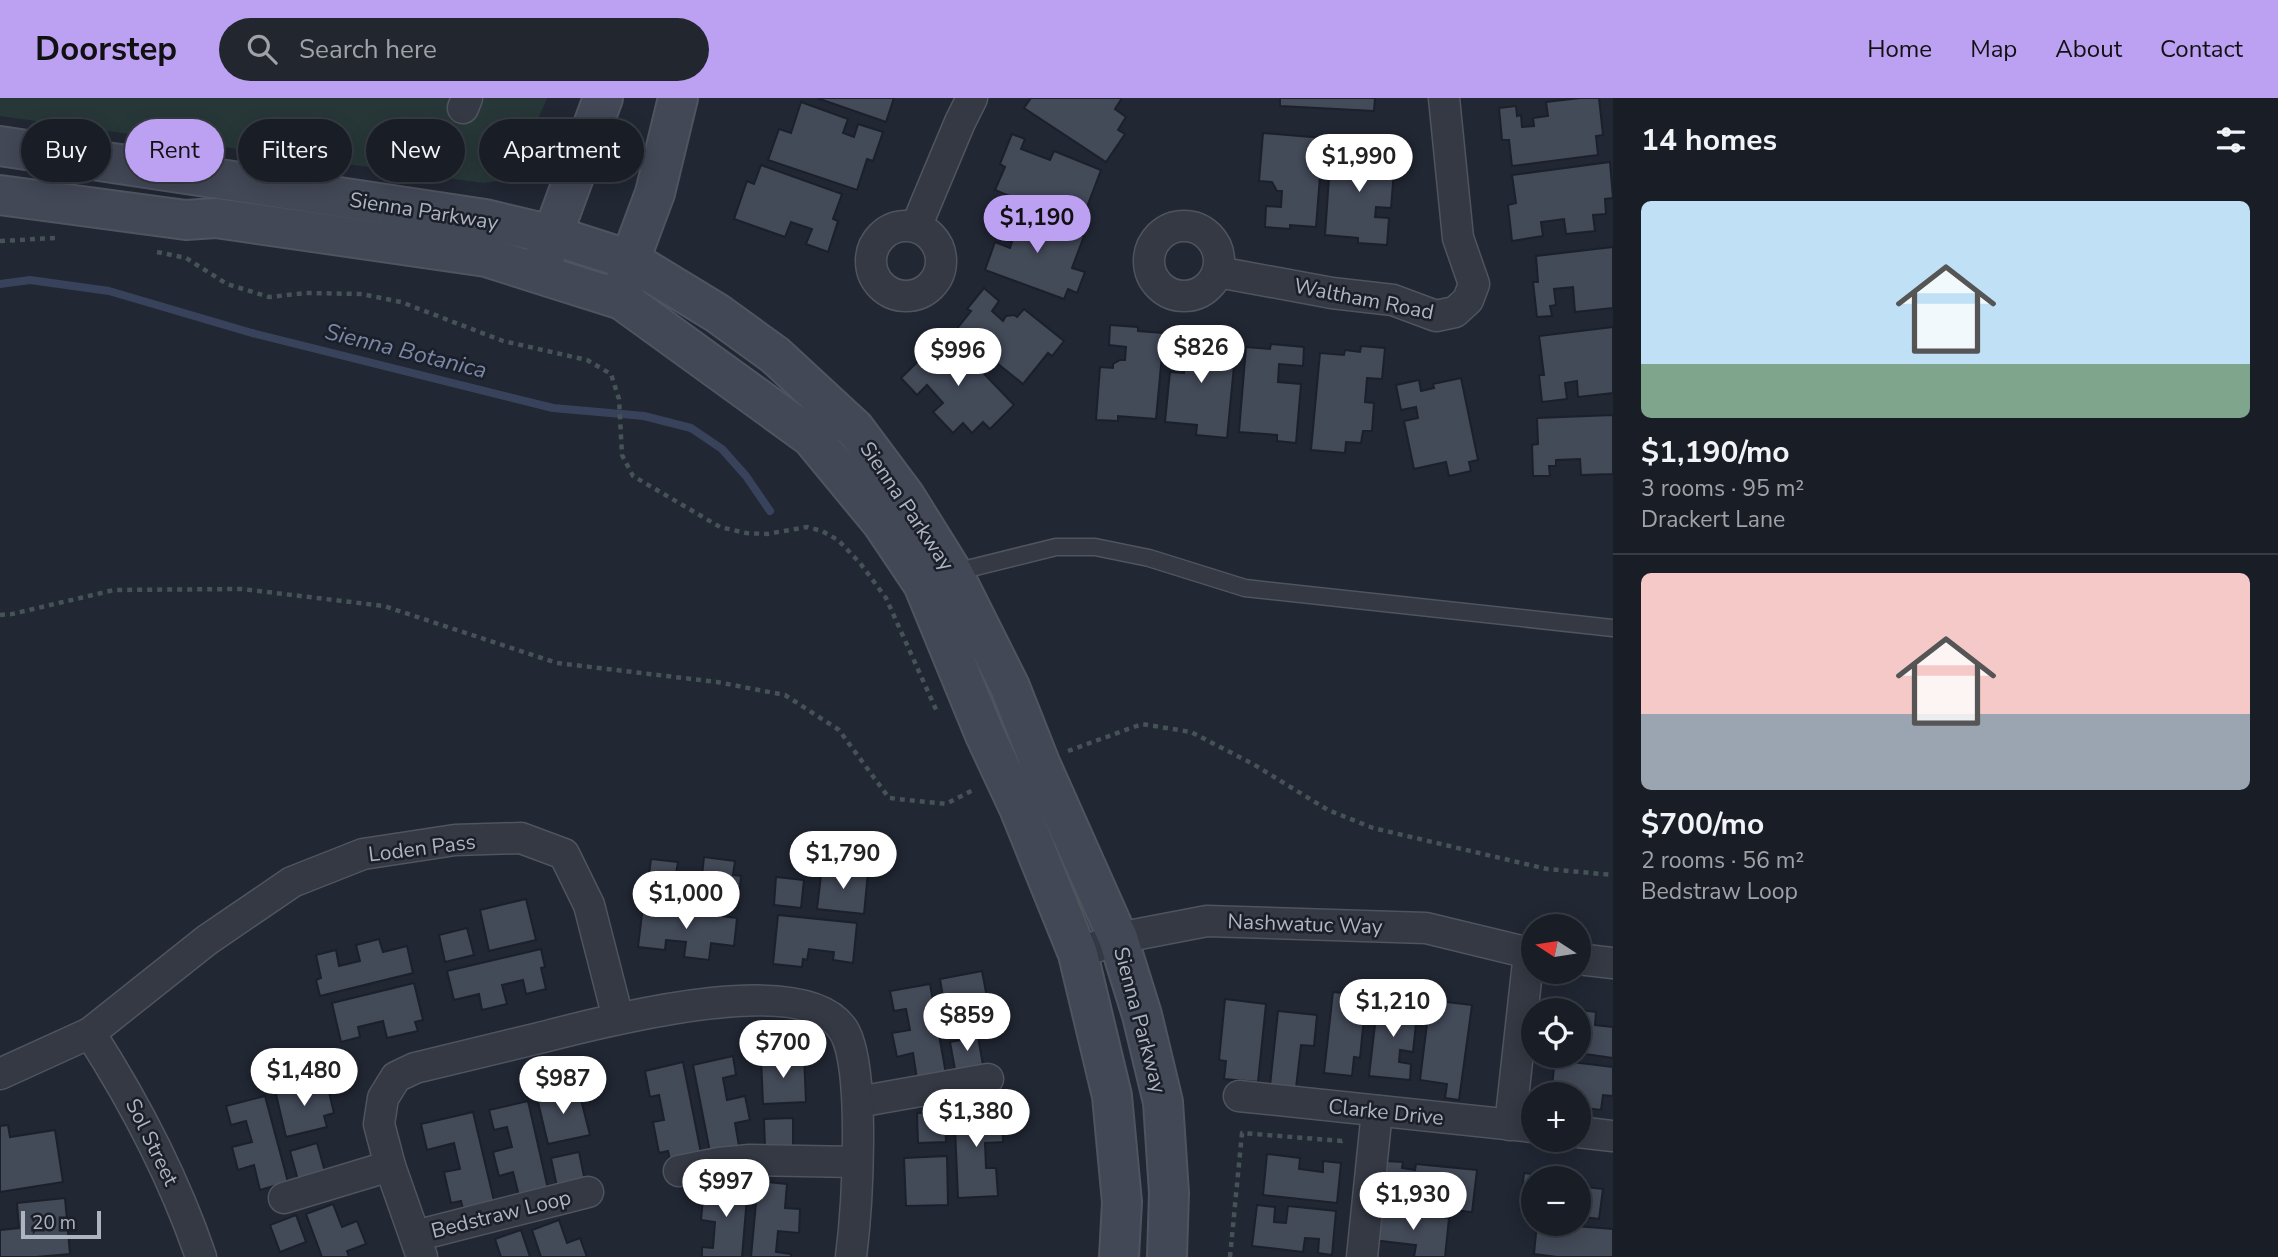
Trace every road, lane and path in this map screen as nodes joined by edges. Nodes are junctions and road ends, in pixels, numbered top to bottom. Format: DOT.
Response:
graph roads {
  1 [pos="603,98"];
  2 [pos="678,98"];
  3 [pos="972,98"];
  4 [pos="1444,98"];
  5 [pos="0,146"];
  6 [pos="0,195"];
  7 [pos="916,227"];
  8 [pos="552,236"];
  9 [pos="62,237"];
  10 [pos="0,241"];
  11 [pos="149,250"];
  12 [pos="630,260"];
  13 [pos="1217,272"];
  14 [pos="539,274"];
  15 [pos="622,300"];
  16 [pos="938,579"];
  17 [pos="0,615"];
  18 [pos="1613,628"];
  19 [pos="940,718"];
  20 [pos="1006,777"];
  21 [pos="967,778"];
  22 [pos="1613,875"];
  23 [pos="1118,938"];
  24 [pos="1521,951"];
  25 [pos="1078,954"];
  26 [pos="1591,960"];
  27 [pos="1613,963"];
  28 [pos="1529,984"];
  29 [pos="618,1018"];
  30 [pos="90,1033"];
  31 [pos="0,1074"];
  32 [pos="988,1079"];
  33 [pos="1524,1082"];
  34 [pos="1239,1096"];
  35 [pos="858,1102"];
  36 [pos="1377,1111"];
  37 [pos="1521,1126"];
  38 [pos="1591,1133"];
  39 [pos="1613,1136"];
  40 [pos="856,1162"];
  41 [pos="390,1166"];
  42 [pos="679,1171"];
  43 [pos="588,1192"];
  44 [pos="284,1198"];
  45 [pos="419,1246"];
  46 [pos="201,1257"];
  47 [pos="851,1257"];
  48 [pos="1119,1257"];
  49 [pos="1167,1257"];
  50 [pos="1230,1257"];
  51 [pos="1362,1257"];
  1 -- 8 [label="main road"];
  2 -- 12 [label="main road"];
  3 -- 7 [label="street"];
  4 -- 13 [label="street, Waltham Road"];
  5 -- 8 [label="main road, Sienna Parkway"];
  6 -- 14 [label="main road, Sienna Parkway"];
  8 -- 12 [label="main road, Sienna Parkway"];
  8 -- 14 [label="main road"];
  9 -- 10 [label="path"];
  11 -- 19 [label="path"];
  12 -- 15 [label="main road"];
  12 -- 16 [label="main road, Sienna Parkway"];
  14 -- 15 [label="main road, Sienna Parkway"];
  15 -- 16 [label="main road, Sienna Parkway"];
  16 -- 18 [label="lane"];
  16 -- 20 [label="main road, Sienna Parkway"];
  17 -- 20 [label="path"];
  20 -- 21 [label="path"];
  20 -- 22 [label="path"];
  20 -- 23 [label="main road, Sienna Parkway"];
  20 -- 25 [label="main road, Sienna Parkway"];
  23 -- 24 [label="street, Nashwatuc Way"];
  23 -- 25 [label="street, Nashwatuc Way"];
  23 -- 49 [label="main road, Sienna Parkway"];
  25 -- 48 [label="main road, Sienna Parkway"];
  26 -- 27 [label="street"];
  28 -- 33 [label="street"];
  29 -- 30 [label="street, Loden Pass"];
  29 -- 35 [label="street, Bedstraw Loop"];
  29 -- 41 [label="street, Bedstraw Loop"];
  30 -- 31 [label="street, Loden Pass"];
  30 -- 46 [label="street, Sol Street"];
  32 -- 35 [label="street"];
  34 -- 36 [label="street, Clarke Drive"];
  35 -- 40 [label="street, Bedstraw Loop"];
  36 -- 37 [label="street, Clarke Drive"];
  36 -- 50 [label="path"];
  36 -- 51 [label="street"];
  38 -- 39 [label="street"];
  40 -- 42 [label="street"];
  40 -- 47 [label="street, Bedstraw Loop"];
  41 -- 44 [label="street"];
  41 -- 45 [label="street, Bedstraw Loop"];
  43 -- 45 [label="street, Bedstraw Loop"];
}
